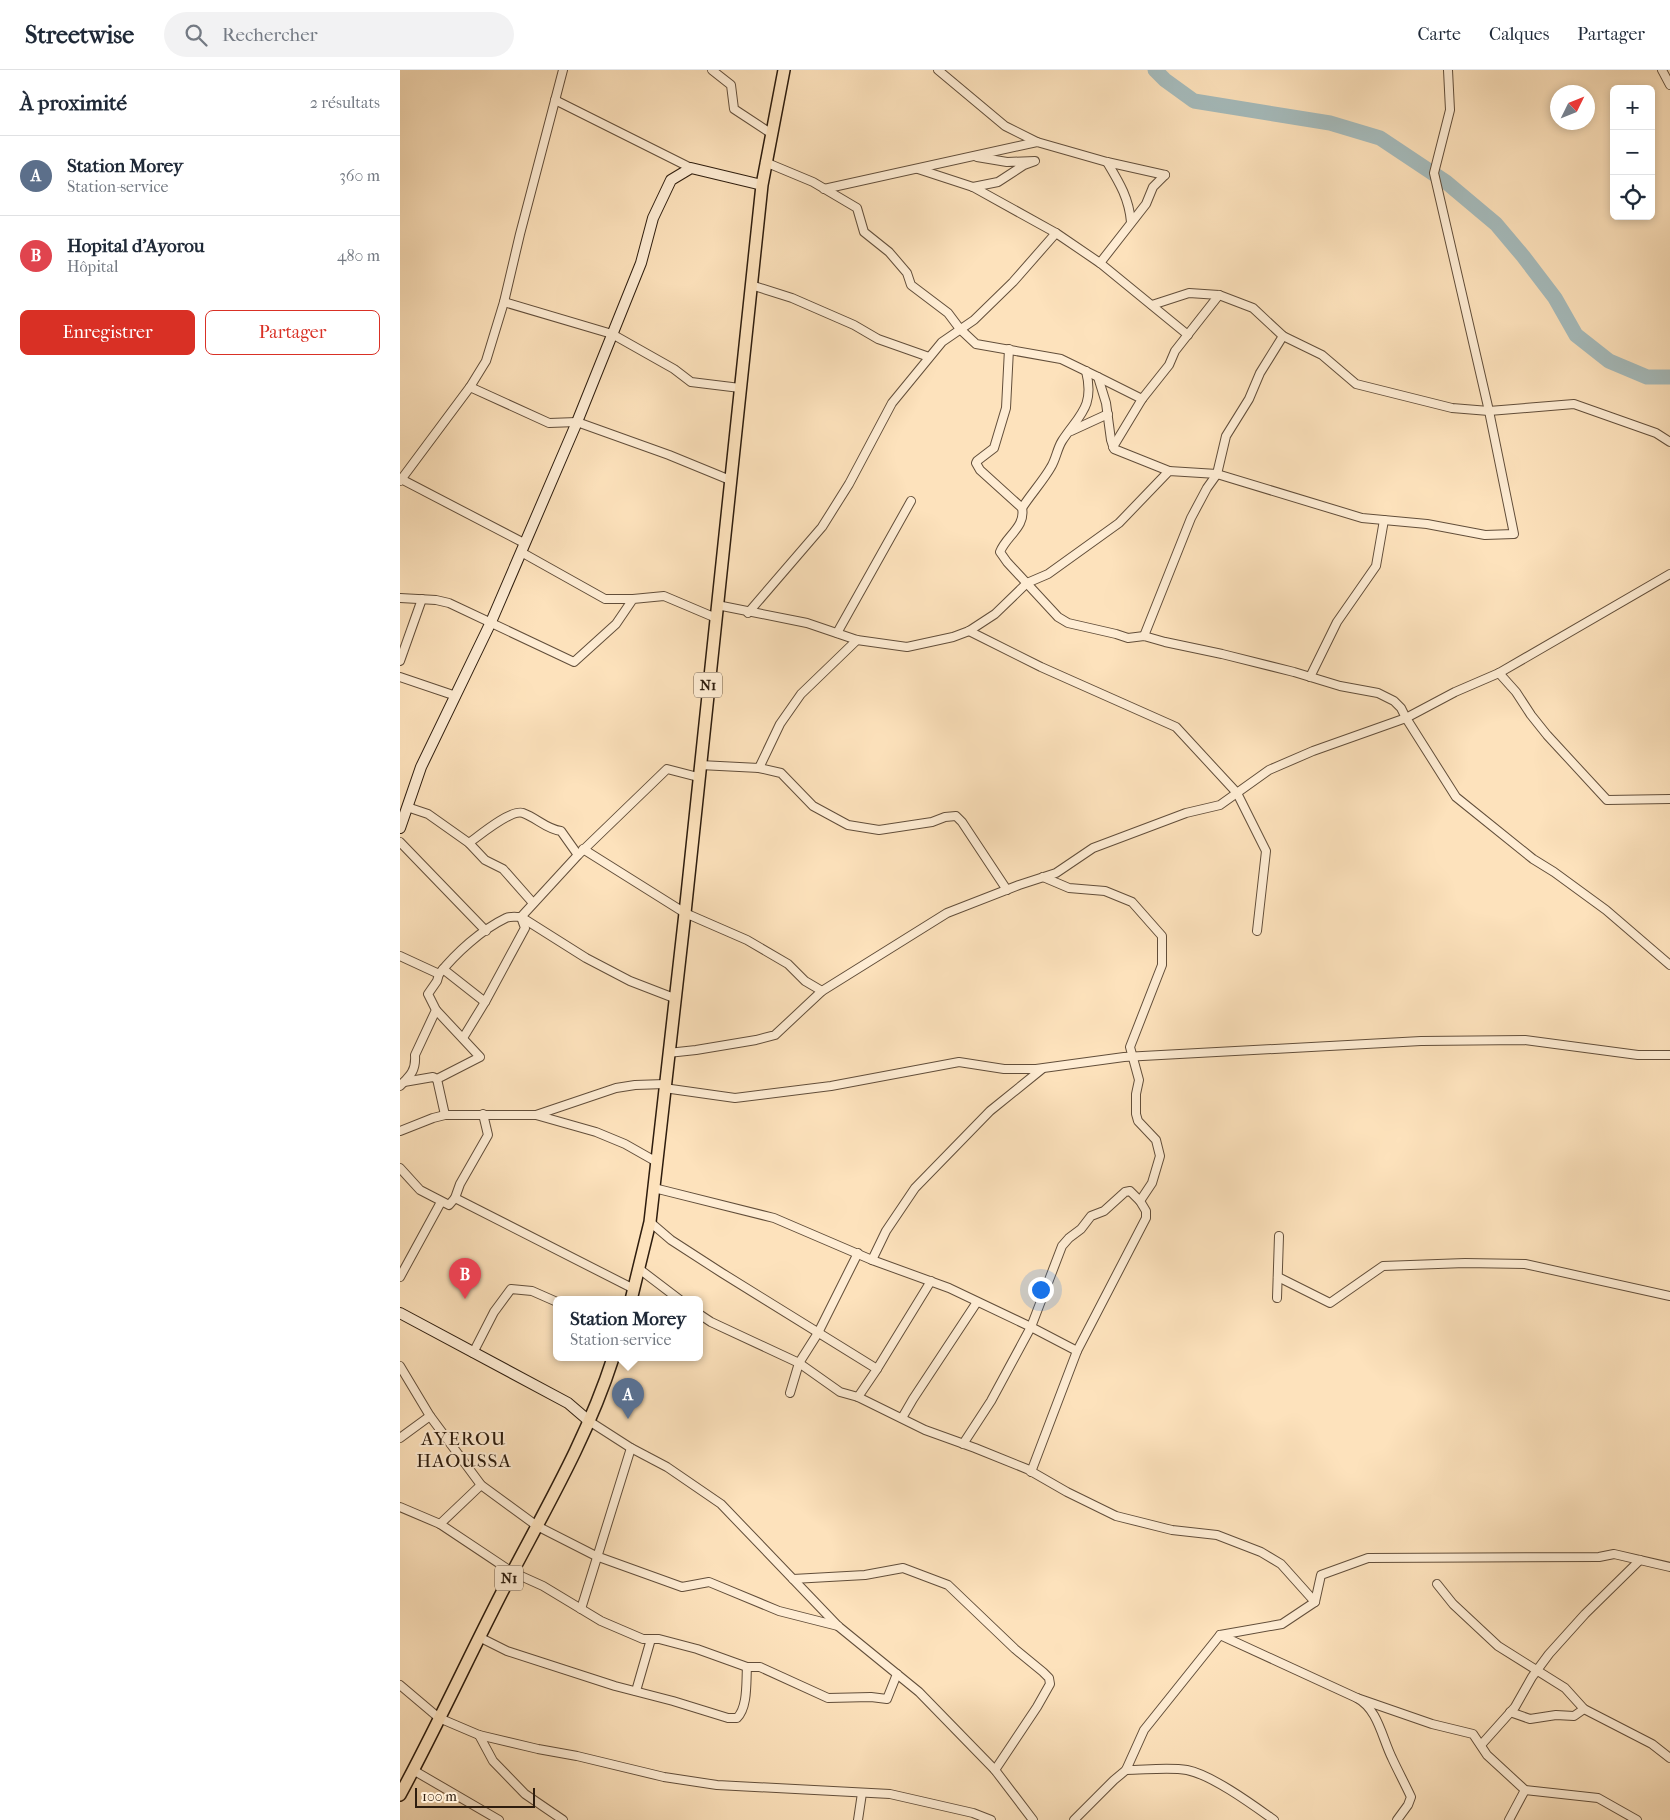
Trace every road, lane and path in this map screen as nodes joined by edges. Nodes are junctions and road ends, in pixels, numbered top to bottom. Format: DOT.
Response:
graph roads {
  1 [pos="563,70"];
  2 [pos="712,70"];
  3 [pos="784,70"];
  4 [pos="938,70"];
  5 [pos="1448,70"];
  6 [pos="1662,70"];
  7 [pos="1670,85"];
  8 [pos="555,100"];
  9 [pos="772,134"];
  10 [pos="1037,142"];
  11 [pos="972,156"];
  12 [pos="765,162"];
  13 [pos="1107,162"];
  14 [pos="691,168"];
  15 [pos="916,168"];
  16 [pos="762,185"];
  17 [pos="973,187"];
  18 [pos="824,189"];
  19 [pos="1131,222"];
  20 [pos="1056,233"];
  21 [pos="1100,263"];
  22 [pos="751,285"];
  23 [pos="1218,295"];
  24 [pos="504,302"];
  25 [pos="1152,305"];
  26 [pos="960,329"];
  27 [pos="612,334"];
  28 [pos="1188,335"];
  29 [pos="1283,336"];
  30 [pos="1010,349"];
  31 [pos="929,357"];
  32 [pos="1086,371"];
  33 [pos="1098,377"];
  34 [pos="470,387"];
  35 [pos="740,388"];
  36 [pos="1142,399"];
  37 [pos="1489,411"];
  38 [pos="1108,414"];
  39 [pos="576,422"];
  40 [pos="1069,432"];
  41 [pos="1670,442"];
  42 [pos="1113,446"];
  43 [pos="1169,471"];
  44 [pos="1217,474"];
  45 [pos="400,480"];
  46 [pos="730,480"];
  47 [pos="911,501"];
  48 [pos="1022,508"];
  49 [pos="1384,520"];
  50 [pos="523,548"];
  51 [pos="1670,574"];
  52 [pos="1027,583"];
  53 [pos="400,598"];
  54 [pos="422,599"];
  55 [pos="633,599"];
  56 [pos="717,606"];
  57 [pos="748,613"];
  58 [pos="716,618"];
  59 [pos="490,622"];
  60 [pos="969,631"];
  61 [pos="837,633"];
  62 [pos="1144,636"];
  63 [pos="857,640"];
  64 [pos="400,660"];
  65 [pos="1499,672"];
  66 [pos="400,677"];
  67 [pos="1310,677"];
  68 [pos="456,696"];
  69 [pos="1406,718"];
  70 [pos="700,765"];
  71 [pos="759,768"];
  72 [pos="698,777"];
  73 [pos="1237,793"];
  74 [pos="1670,800"];
  75 [pos="407,807"];
  76 [pos="400,827"];
  77 [pos="400,842"];
  78 [pos="469,842"];
  79 [pos="581,852"];
  80 [pos="1043,877"];
  81 [pos="1007,890"];
  82 [pos="533,903"];
  83 [pos="685,913"];
  84 [pos="521,917"];
  85 [pos="486,930"];
  86 [pos="1257,931"];
  87 [pos="400,956"];
  88 [pos="1670,965"];
  89 [pos="441,971"];
  90 [pos="822,991"];
  91 [pos="674,998"];
  92 [pos="485,1002"];
  93 [pos="436,1010"];
  94 [pos="463,1038"];
  95 [pos="668,1053"];
  96 [pos="1670,1055"];
  97 [pos="1132,1057"];
  98 [pos="1042,1068"];
  99 [pos="437,1079"];
  100 [pos="402,1084"];
  101 [pos="664,1086"];
  102 [pos="484,1114"];
  103 [pos="536,1115"];
  104 [pos="446,1116"];
  105 [pos="400,1131"];
  106 [pos="656,1161"];
  107 [pos="400,1168"];
  108 [pos="654,1188"];
  109 [pos="455,1198"];
  110 [pos="441,1202"];
  111 [pos="1140,1202"];
  112 [pos="650,1222"];
  113 [pos="1279,1236"];
  114 [pos="858,1253"];
  115 [pos="872,1260"];
  116 [pos="638,1268"];
  117 [pos="400,1276"];
  118 [pos="1278,1277"];
  119 [pos="931,1281"];
  120 [pos="632,1295"];
  121 [pos="675,1296"];
  122 [pos="1670,1296"];
  123 [pos="1278,1298"];
  124 [pos="553,1300"];
  125 [pos="977,1302"];
  126 [pos="400,1313"];
  127 [pos="703,1317"];
  128 [pos="1031,1326"];
  129 [pos="818,1333"];
  130 [pos="1077,1351"];
  131 [pos="473,1353"];
  132 [pos="612,1361"];
  133 [pos="799,1363"];
  134 [pos="400,1366"];
  135 [pos="877,1369"];
  136 [pos="790,1393"];
  137 [pos="858,1397"];
  138 [pos="430,1416"];
  139 [pos="902,1418"];
  140 [pos="589,1421"];
  141 [pos="402,1434"];
  142 [pos="963,1444"];
  143 [pos="631,1448"];
  144 [pos="1032,1472"];
  145 [pos="481,1485"];
  146 [pos="400,1507"];
  147 [pos="440,1524"];
  148 [pos="537,1526"];
  149 [pos="596,1556"];
  150 [pos="1640,1560"];
  151 [pos="1670,1567"];
  152 [pos="512,1572"];
  153 [pos="793,1579"];
  154 [pos="1437,1584"];
  155 [pos="1315,1602"];
  156 [pos="581,1609"];
  157 [pos="838,1626"];
  158 [pos="1220,1635"];
  159 [pos="479,1638"];
  160 [pos="651,1639"];
  161 [pos="747,1668"];
  162 [pos="1537,1670"];
  163 [pos="896,1674"];
  164 [pos="400,1685"];
  165 [pos="636,1691"];
  166 [pos="1357,1698"];
  167 [pos="1584,1709"];
  168 [pos="1510,1712"];
  169 [pos="439,1718"];
  170 [pos="479,1735"];
  171 [pos="1481,1745"];
  172 [pos="1670,1758"];
  173 [pos="995,1770"];
  174 [pos="1126,1770"];
  175 [pos="407,1774"];
  176 [pos="1525,1790"];
  177 [pos="862,1792"];
  178 [pos="400,1795"];
  179 [pos="499,1820"];
  180 [pos="563,1820"];
  181 [pos="858,1820"];
  182 [pos="991,1820"];
  183 [pos="1033,1820"];
  184 [pos="1074,1820"];
  185 [pos="1274,1820"];
  186 [pos="1397,1820"];
  187 [pos="1510,1820"];
  188 [pos="1637,1820"];
  1 -- 8 [label="street"];
  2 -- 9 [label="street"];
  3 -- 9 [label="main road, N1"];
  4 -- 10 [label="street"];
  5 -- 37 [label="street"];
  6 -- 7 [label="street"];
  8 -- 14 [label="street"];
  8 -- 24 [label="street"];
  9 -- 12 [label="main road, N1"];
  10 -- 11 [label="street"];
  10 -- 13 [label="street"];
  11 -- 15 [label="street"];
  11 -- 17 [label="street"];
  12 -- 16 [label="main road, N1"];
  12 -- 18 [label="street"];
  13 -- 19 [label="street"];
  13 -- 19 [label="street"];
  14 -- 16 [label="street"];
  14 -- 27 [label="street"];
  15 -- 17 [label="street"];
  15 -- 18 [label="street"];
  16 -- 22 [label="main road, N1"];
  17 -- 20 [label="street"];
  18 -- 26 [label="street"];
  19 -- 21 [label="street"];
  20 -- 21 [label="street"];
  20 -- 26 [label="street"];
  21 -- 25 [label="street"];
  22 -- 31 [label="street"];
  22 -- 35 [label="main road, N1"];
  23 -- 25 [label="street"];
  23 -- 28 [label="street"];
  23 -- 29 [label="street"];
  24 -- 27 [label="street"];
  24 -- 34 [label="street"];
  25 -- 28 [label="street"];
  26 -- 30 [label="street"];
  26 -- 31 [label="street"];
  27 -- 35 [label="street"];
  27 -- 39 [label="street"];
  28 -- 36 [label="street"];
  29 -- 37 [label="street"];
  29 -- 44 [label="street"];
  30 -- 32 [label="street"];
  30 -- 48 [label="street"];
  31 -- 57 [label="street"];
  32 -- 33 [label="street"];
  32 -- 40 [label="street"];
  33 -- 36 [label="street"];
  33 -- 38 [label="street"];
  34 -- 39 [label="street"];
  34 -- 45 [label="street"];
  35 -- 46 [label="main road, N1"];
  36 -- 42 [label="street"];
  37 -- 41 [label="street"];
  37 -- 49 [label="street"];
  38 -- 40 [label="street"];
  38 -- 42 [label="street"];
  39 -- 46 [label="street"];
  39 -- 50 [label="street"];
  40 -- 48 [label="street"];
  42 -- 43 [label="street"];
  43 -- 44 [label="street"];
  43 -- 52 [label="street"];
  44 -- 49 [label="street"];
  44 -- 62 [label="street"];
  45 -- 50 [label="street"];
  46 -- 56 [label="main road, N1"];
  47 -- 61 [label="street"];
  48 -- 52 [label="street"];
  49 -- 67 [label="street"];
  50 -- 55 [label="street"];
  50 -- 59 [label="street"];
  51 -- 65 [label="street"];
  52 -- 60 [label="street"];
  52 -- 62 [label="street"];
  53 -- 54 [label="street"];
  54 -- 59 [label="street"];
  54 -- 64 [label="street"];
  55 -- 58 [label="street"];
  55 -- 59 [label="street"];
  56 -- 57 [label="street"];
  56 -- 58 [label="main road, N1"];
  57 -- 61 [label="street"];
  58 -- 70 [label="main road, N1"];
  59 -- 68 [label="street"];
  60 -- 63 [label="street"];
  60 -- 73 [label="street"];
  61 -- 63 [label="street"];
  62 -- 67 [label="street"];
  63 -- 71 [label="street"];
  65 -- 69 [label="street"];
  65 -- 74 [label="street"];
  66 -- 68 [label="street"];
  67 -- 69 [label="street"];
  68 -- 75 [label="street"];
  69 -- 73 [label="street"];
  69 -- 88 [label="street"];
  70 -- 71 [label="street"];
  70 -- 72 [label="main road, N1"];
  71 -- 81 [label="street"];
  72 -- 79 [label="street"];
  72 -- 83 [label="main road, N1"];
  73 -- 80 [label="street"];
  73 -- 86 [label="street"];
  75 -- 76 [label="street"];
  75 -- 78 [label="street"];
  77 -- 85 [label="street"];
  78 -- 79 [label="street"];
  78 -- 82 [label="street"];
  79 -- 82 [label="street"];
  79 -- 83 [label="street"];
  80 -- 81 [label="street"];
  80 -- 97 [label="street"];
  81 -- 90 [label="street"];
  82 -- 84 [label="street"];
  83 -- 90 [label="street"];
  83 -- 91 [label="main road, N1"];
  84 -- 85 [label="street"];
  84 -- 91 [label="street"];
  84 -- 92 [label="street"];
  85 -- 89 [label="street"];
  87 -- 89 [label="street"];
  89 -- 92 [label="street"];
  89 -- 93 [label="street"];
  90 -- 95 [label="street"];
  91 -- 95 [label="main road, N1"];
  92 -- 94 [label="street"];
  93 -- 94 [label="street"];
  93 -- 100 [label="street"];
  94 -- 99 [label="street"];
  95 -- 101 [label="main road, N1"];
  96 -- 97 [label="street"];
  97 -- 98 [label="street"];
  97 -- 111 [label="street"];
  98 -- 101 [label="street"];
  98 -- 115 [label="street"];
  99 -- 100 [label="street"];
  99 -- 104 [label="street"];
  101 -- 103 [label="street"];
  101 -- 106 [label="main road, N1"];
  102 -- 103 [label="street"];
  102 -- 104 [label="street"];
  102 -- 109 [label="street"];
  103 -- 106 [label="street"];
  104 -- 105 [label="street"];
  106 -- 108 [label="main road, N1"];
  107 -- 110 [label="street"];
  108 -- 112 [label="main road, N1"];
  108 -- 114 [label="street"];
  109 -- 110 [label="street"];
  109 -- 120 [label="street"];
  110 -- 117 [label="street"];
  111 -- 128 [label="street"];
  111 -- 130 [label="street"];
  112 -- 116 [label="main road, N1"];
  112 -- 129 [label="street"];
  113 -- 118 [label="street"];
  114 -- 115 [label="street"];
  114 -- 129 [label="street"];
  115 -- 119 [label="street"];
  116 -- 120 [label="main road, N1"];
  116 -- 121 [label="street"];
  118 -- 122 [label="street"];
  118 -- 123 [label="street"];
  119 -- 125 [label="street"];
  119 -- 135 [label="street"];
  124 -- 131 [label="street"];
  125 -- 128 [label="street"];
  125 -- 139 [label="street"];
  126 -- 131 [label="street"];
  127 -- 133 [label="street"];
  128 -- 130 [label="street"];
  128 -- 142 [label="street"];
  129 -- 133 [label="street"];
  129 -- 135 [label="street"];
  130 -- 144 [label="street"];
  131 -- 140 [label="street"];
  132 -- 140 [label="main road, N1"];
  133 -- 136 [label="street"];
  133 -- 137 [label="street"];
  134 -- 138 [label="street"];
  135 -- 137 [label="street"];
  137 -- 139 [label="street"];
  138 -- 141 [label="street"];
  138 -- 145 [label="street"];
  139 -- 142 [label="street"];
  140 -- 143 [label="street"];
  140 -- 148 [label="main road, N1"];
  142 -- 144 [label="street"];
  143 -- 149 [label="street"];
  143 -- 153 [label="street"];
  144 -- 155 [label="street"];
  145 -- 147 [label="street"];
  145 -- 148 [label="street"];
  146 -- 147 [label="street"];
  147 -- 152 [label="street"];
  148 -- 149 [label="street"];
  148 -- 152 [label="main road, N1"];
  149 -- 156 [label="street"];
  149 -- 157 [label="street"];
  150 -- 151 [label="street"];
  150 -- 155 [label="street"];
  150 -- 162 [label="street"];
  152 -- 156 [label="street"];
  152 -- 159 [label="main road, N1"];
  153 -- 157 [label="street"];
  153 -- 173 [label="street"];
  154 -- 162 [label="street"];
  155 -- 158 [label="street"];
  156 -- 160 [label="street"];
  157 -- 163 [label="street"];
  158 -- 166 [label="street"];
  158 -- 174 [label="street"];
  159 -- 165 [label="street"];
  159 -- 169 [label="main road, N1"];
  160 -- 161 [label="street"];
  160 -- 165 [label="street"];
  161 -- 163 [label="street"];
  161 -- 165 [label="street"];
  162 -- 167 [label="street"];
  162 -- 168 [label="street"];
  163 -- 173 [label="street"];
  164 -- 169 [label="street"];
  166 -- 171 [label="street"];
  166 -- 186 [label="street"];
  167 -- 168 [label="street"];
  167 -- 172 [label="street"];
  168 -- 171 [label="street"];
  169 -- 170 [label="street"];
  169 -- 175 [label="main road, N1"];
  170 -- 177 [label="street"];
  170 -- 180 [label="street"];
  171 -- 176 [label="street"];
  173 -- 183 [label="street"];
  174 -- 184 [label="street"];
  174 -- 185 [label="street"];
  175 -- 178 [label="main road, N1"];
  175 -- 179 [label="street"];
  176 -- 187 [label="street"];
  176 -- 188 [label="street"];
  177 -- 181 [label="street"];
  177 -- 182 [label="street"];
}
